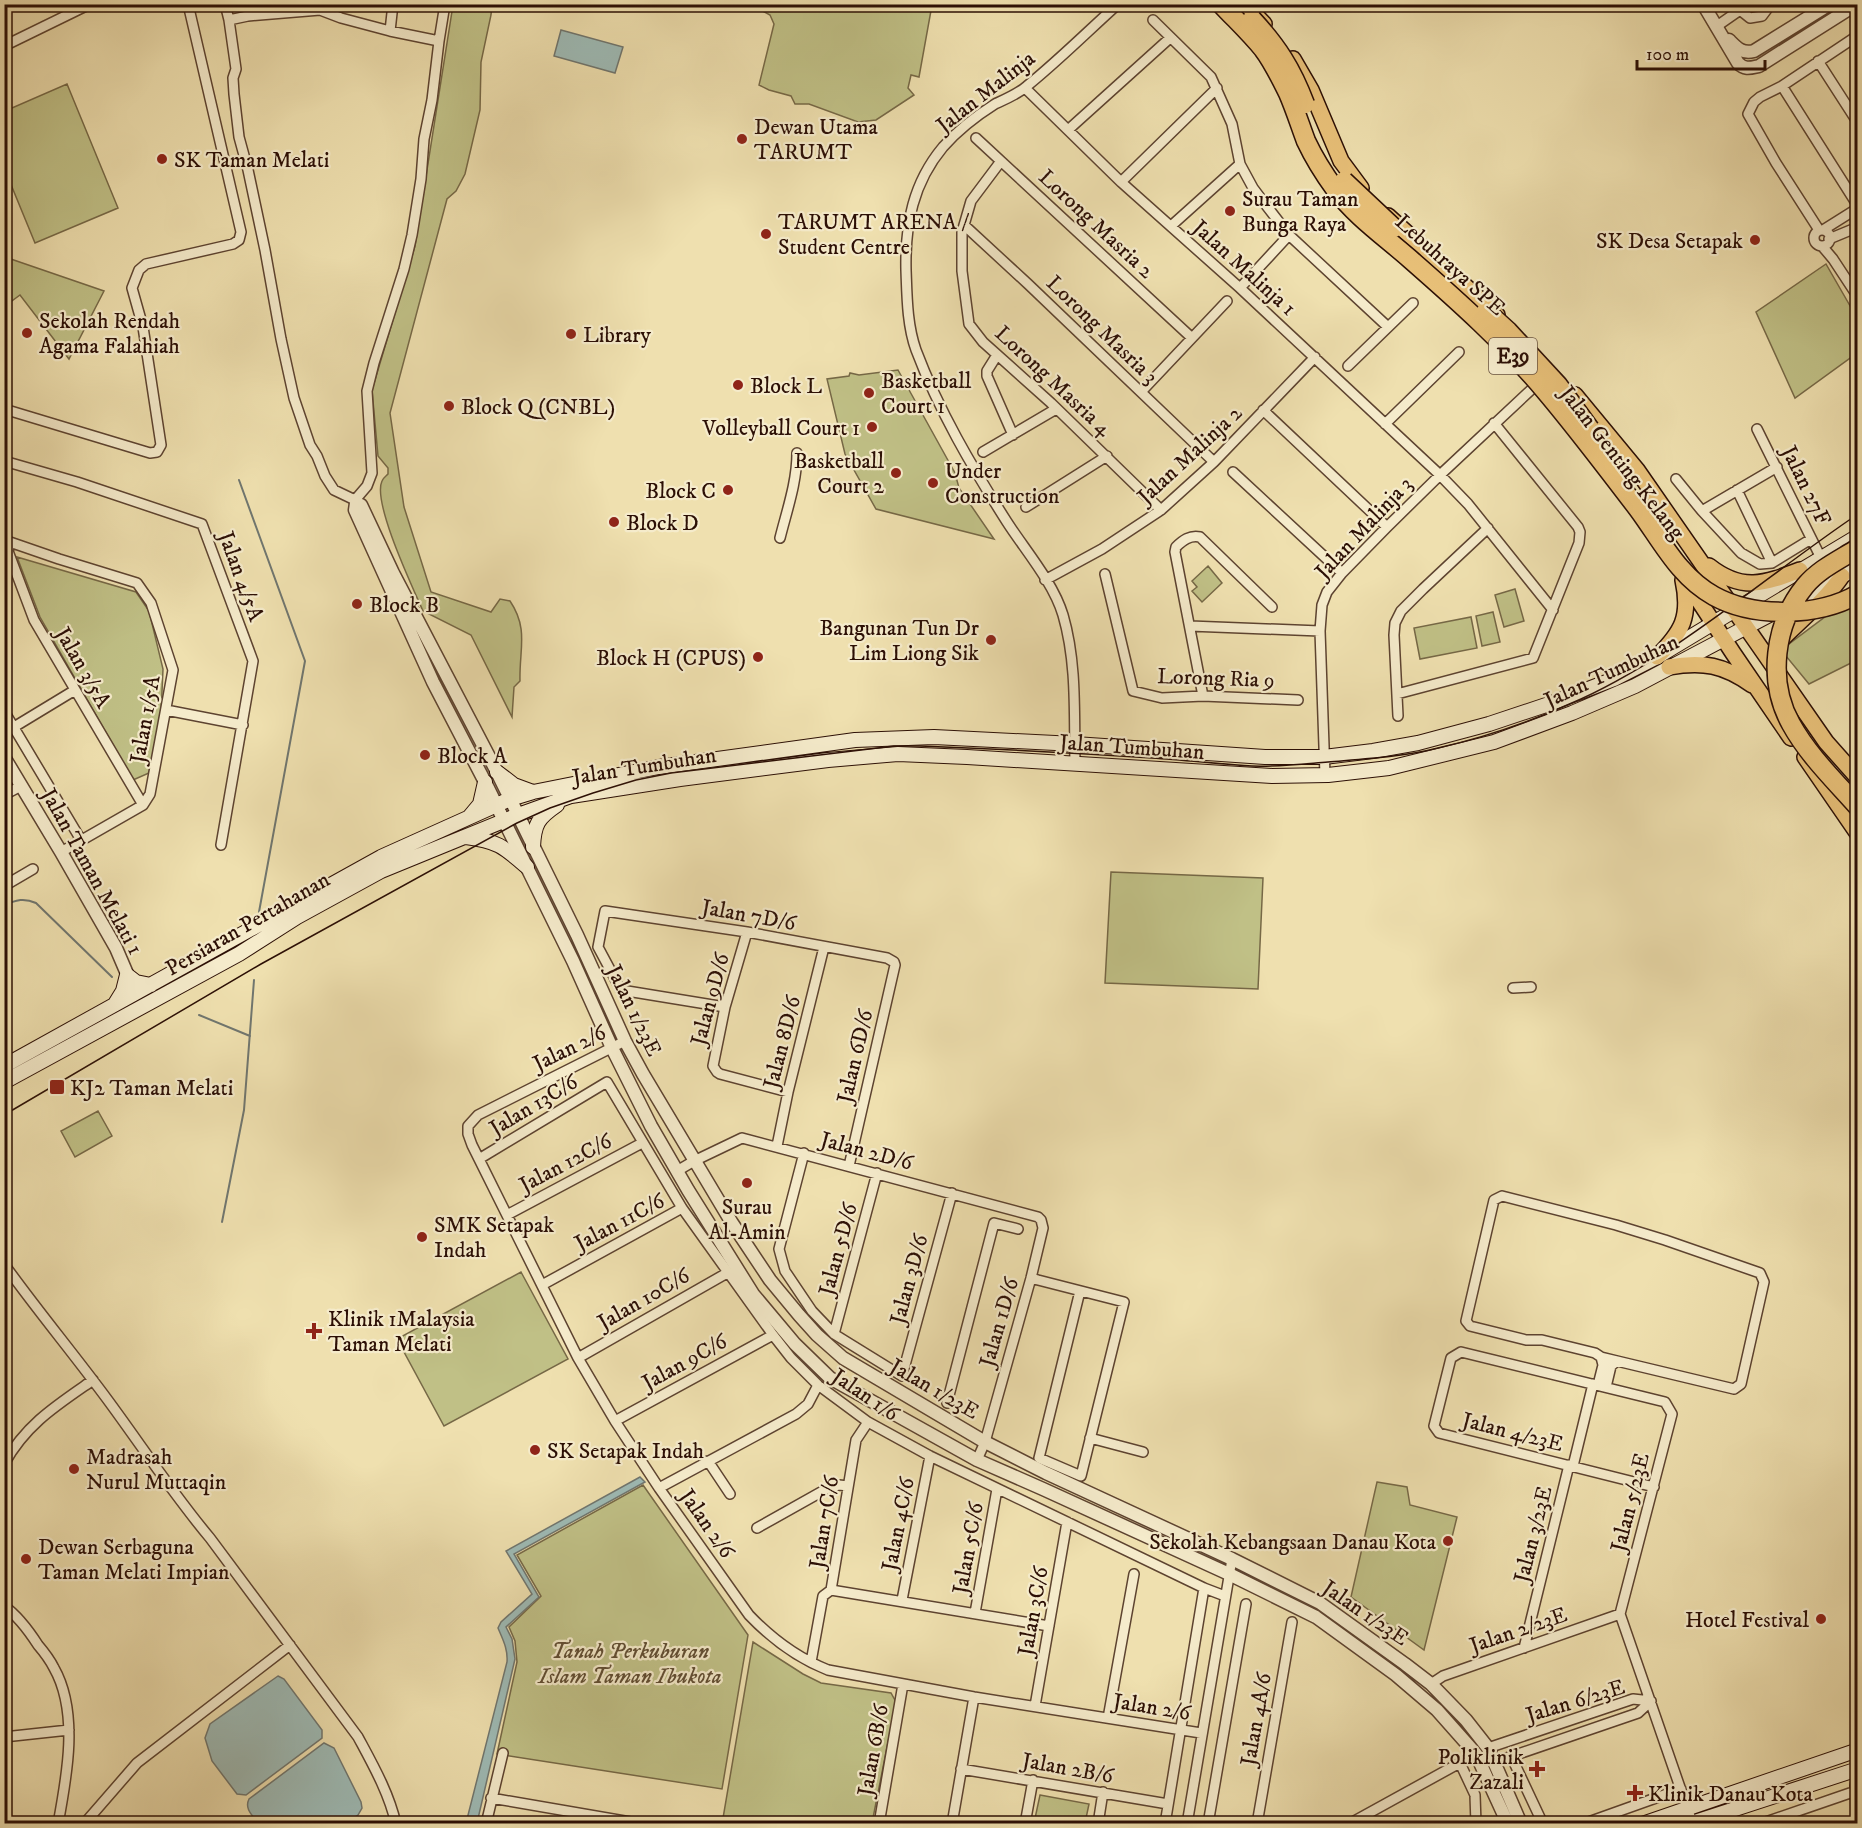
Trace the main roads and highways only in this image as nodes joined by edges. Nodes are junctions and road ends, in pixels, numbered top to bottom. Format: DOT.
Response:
graph roads {
  1 [pos="1215,4"];
  2 [pos="1221,4"];
  3 [pos="1238,4"];
  4 [pos="1245,4"];
  5 [pos="1330,139"];
  6 [pos="1305,150"];
  7 [pos="1857,536"];
  8 [pos="1857,548"];
  9 [pos="1700,559"];
  10 [pos="1857,567"];
  11 [pos="1800,570"];
  12 [pos="1681,573"];
  13 [pos="1850,579"];
  14 [pos="1761,593"];
  15 [pos="1857,594"];
  16 [pos="1734,609"];
  17 [pos="1775,612"];
  18 [pos="1713,623"];
  19 [pos="1746,627"];
  20 [pos="1724,640"];
  21 [pos="1657,657"];
  22 [pos="1771,663"];
  23 [pos="1669,667"];
  24 [pos="1759,690"];
  25 [pos="1039,742"];
  26 [pos="1418,743"];
  27 [pos="1104,746"];
  28 [pos="1373,751"];
  29 [pos="1433,757"];
  30 [pos="1296,758"];
  31 [pos="1037,762"];
  32 [pos="1103,765"];
  33 [pos="1389,768"];
  34 [pos="497,772"];
  35 [pos="1318,775"];
  36 [pos="1857,778"];
  37 [pos="485,782"];
  38 [pos="533,792"];
  39 [pos="571,796"];
  40 [pos="503,803"];
  41 [pos="1857,807"];
  42 [pos="518,814"];
  43 [pos="467,820"];
  44 [pos="1857,834"];
  45 [pos="465,837"];
  46 [pos="534,847"];
  47 [pos="527,867"];
  48 [pos="151,985"];
  49 [pos="139,1000"];
  50 [pos="115,1004"];
  51 [pos="4,1066"];
  52 [pos="4,1082"];
  53 [pos="1857,1750"];
  54 [pos="1857,1771"];
  55 [pos="1848,1789"];
  56 [pos="1690,1823"];
  57 [pos="1642,1824"];
  1 -- 6 [label="main road, Jalan Genting Kelang"];
  2 -- 15 [label="highway, Lebuhraya SPE / E39, bridge"];
  3 -- 13 [label="highway, Lebuhraya SPE / E39, bridge"];
  4 -- 5 [label="main road, Jalan Genting Kelang"];
  5 -- 6 [label="main road"];
  5 -- 9 [label="main road, Jalan Genting Kelang"];
  6 -- 12 [label="main road, Jalan Genting Kelang"];
  7 -- 11 [label="main road, Jalan Tumbuhan"];
  8 -- 41 [label="highway, bridge"];
  9 -- 11 [label="main road"];
  9 -- 16 [label="main road, Jalan Genting Kelang"];
  10 -- 13 [label="main road, Jalan Tumbuhan"];
  11 -- 14 [label="main road, Jalan Tumbuhan"];
  12 -- 18 [label="main road, Jalan Genting Kelang"];
  12 -- 21 [label="main road"];
  13 -- 17 [label="main road, Jalan Tumbuhan"];
  13 -- 22 [label="main road"];
  14 -- 16 [label="main road, Jalan Tumbuhan"];
  14 -- 17 [label="main road"];
  16 -- 18 [label="main road, Jalan Tumbuhan"];
  16 -- 19 [label="main road, Jalan Genting Kelang"];
  17 -- 19 [label="main road, Jalan Tumbuhan"];
  18 -- 20 [label="main road, Jalan Genting Kelang"];
  18 -- 21 [label="main road, Jalan Tumbuhan"];
  19 -- 20 [label="main road, Jalan Tumbuhan"];
  19 -- 22 [label="main road, Jalan Genting Kelang"];
  20 -- 23 [label="main road, Jalan Tumbuhan"];
  20 -- 24 [label="main road, Jalan Genting Kelang"];
  21 -- 26 [label="main road, Jalan Tumbuhan"];
  22 -- 36 [label="main road, Jalan Genting Kelang"];
  23 -- 24 [label="main road"];
  23 -- 29 [label="main road, Jalan Tumbuhan"];
  24 -- 44 [label="main road, Jalan Genting Kelang"];
  25 -- 27 [label="main road, Jalan Tumbuhan"];
  25 -- 31 [label="main road"];
  25 -- 38 [label="main road, Jalan Tumbuhan"];
  26 -- 28 [label="main road, Jalan Tumbuhan"];
  26 -- 29 [label="main road"];
  27 -- 30 [label="main road, Jalan Tumbuhan"];
  27 -- 32 [label="main road"];
  28 -- 30 [label="main road, Jalan Tumbuhan"];
  28 -- 33 [label="main road"];
  29 -- 33 [label="main road, Jalan Tumbuhan"];
  30 -- 35 [label="main road"];
  31 -- 32 [label="main road, Jalan Tumbuhan"];
  31 -- 39 [label="main road, Jalan Tumbuhan"];
  32 -- 35 [label="main road, Jalan Tumbuhan"];
  33 -- 35 [label="main road, Jalan Tumbuhan"];
  34 -- 38 [label="main road"];
  37 -- 43 [label="main road"];
  38 -- 40 [label="main road, Jalan Tumbuhan"];
  39 -- 42 [label="main road, Jalan Tumbuhan"];
  39 -- 46 [label="main road"];
  40 -- 43 [label="main road, Persiaran Pertahanan"];
  42 -- 45 [label="main road, Persiaran Pertahanan"];
  43 -- 48 [label="main road, Persiaran Pertahanan"];
  45 -- 47 [label="main road"];
  45 -- 49 [label="main road, Persiaran Pertahanan"];
  48 -- 49 [label="main road, Persiaran Pertahanan"];
  48 -- 50 [label="main road"];
  49 -- 50 [label="main road, Persiaran Pertahanan"];
  49 -- 52 [label="main road, Persiaran Pertahanan"];
  50 -- 51 [label="main road, Persiaran Pertahanan"];
  53 -- 57 [label="main road"];
  54 -- 55 [label="main road"];
  55 -- 56 [label="main road"];
}
